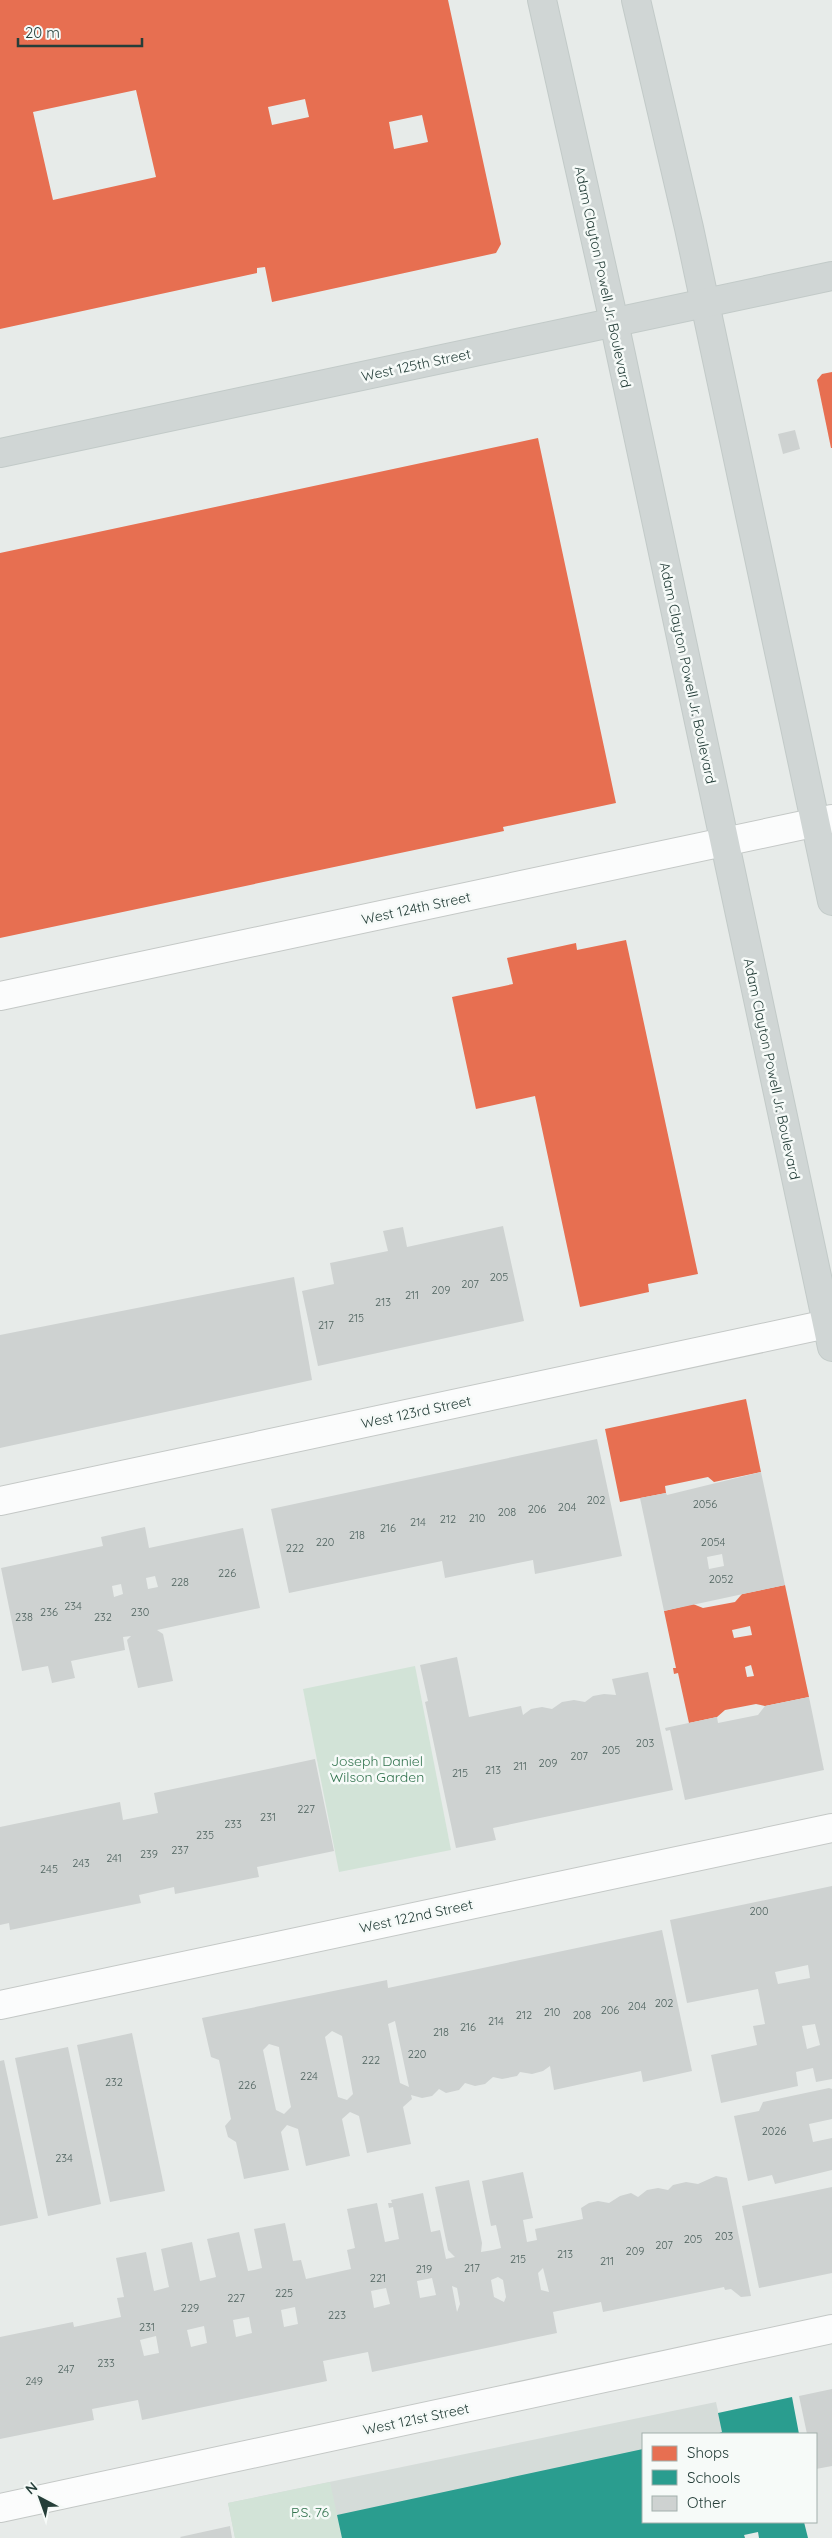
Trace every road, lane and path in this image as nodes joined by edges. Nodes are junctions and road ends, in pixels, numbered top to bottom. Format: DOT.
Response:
graph roads {
  1 [pos="542,0"];
  2 [pos="636,0"];
  3 [pos="832,276"];
  4 [pos="704,303"];
  5 [pos="614,322"];
  6 [pos="0,453"];
  7 [pos="824,821"];
  8 [pos="723,842"];
  9 [pos="832,901"];
  10 [pos="0,996"];
  11 [pos="830,1331"];
  12 [pos="0,1501"];
  13 [pos="832,1828"];
  14 [pos="0,2005"];
  15 [pos="832,2330"];
  16 [pos="0,2508"];
  1 -- 5 [label="main road, Adam Clayton Powell Jr. Boulevard"];
  2 -- 4 [label="main road"];
  3 -- 4 [label="main road, West 125th Street"];
  4 -- 5 [label="main road, West 125th Street"];
  4 -- 7 [label="main road"];
  5 -- 6 [label="main road, West 125th Street"];
  5 -- 8 [label="main road, Adam Clayton Powell Jr. Boulevard"];
  7 -- 8 [label="street, West 124th Street"];
  7 -- 9 [label="main road"];
  8 -- 10 [label="street, West 124th Street"];
  8 -- 11 [label="main road, Adam Clayton Powell Jr. Boulevard"];
  11 -- 12 [label="street, West 123rd Street"];
  13 -- 14 [label="street, West 122nd Street"];
  15 -- 16 [label="street, West 121st Street"];
}
